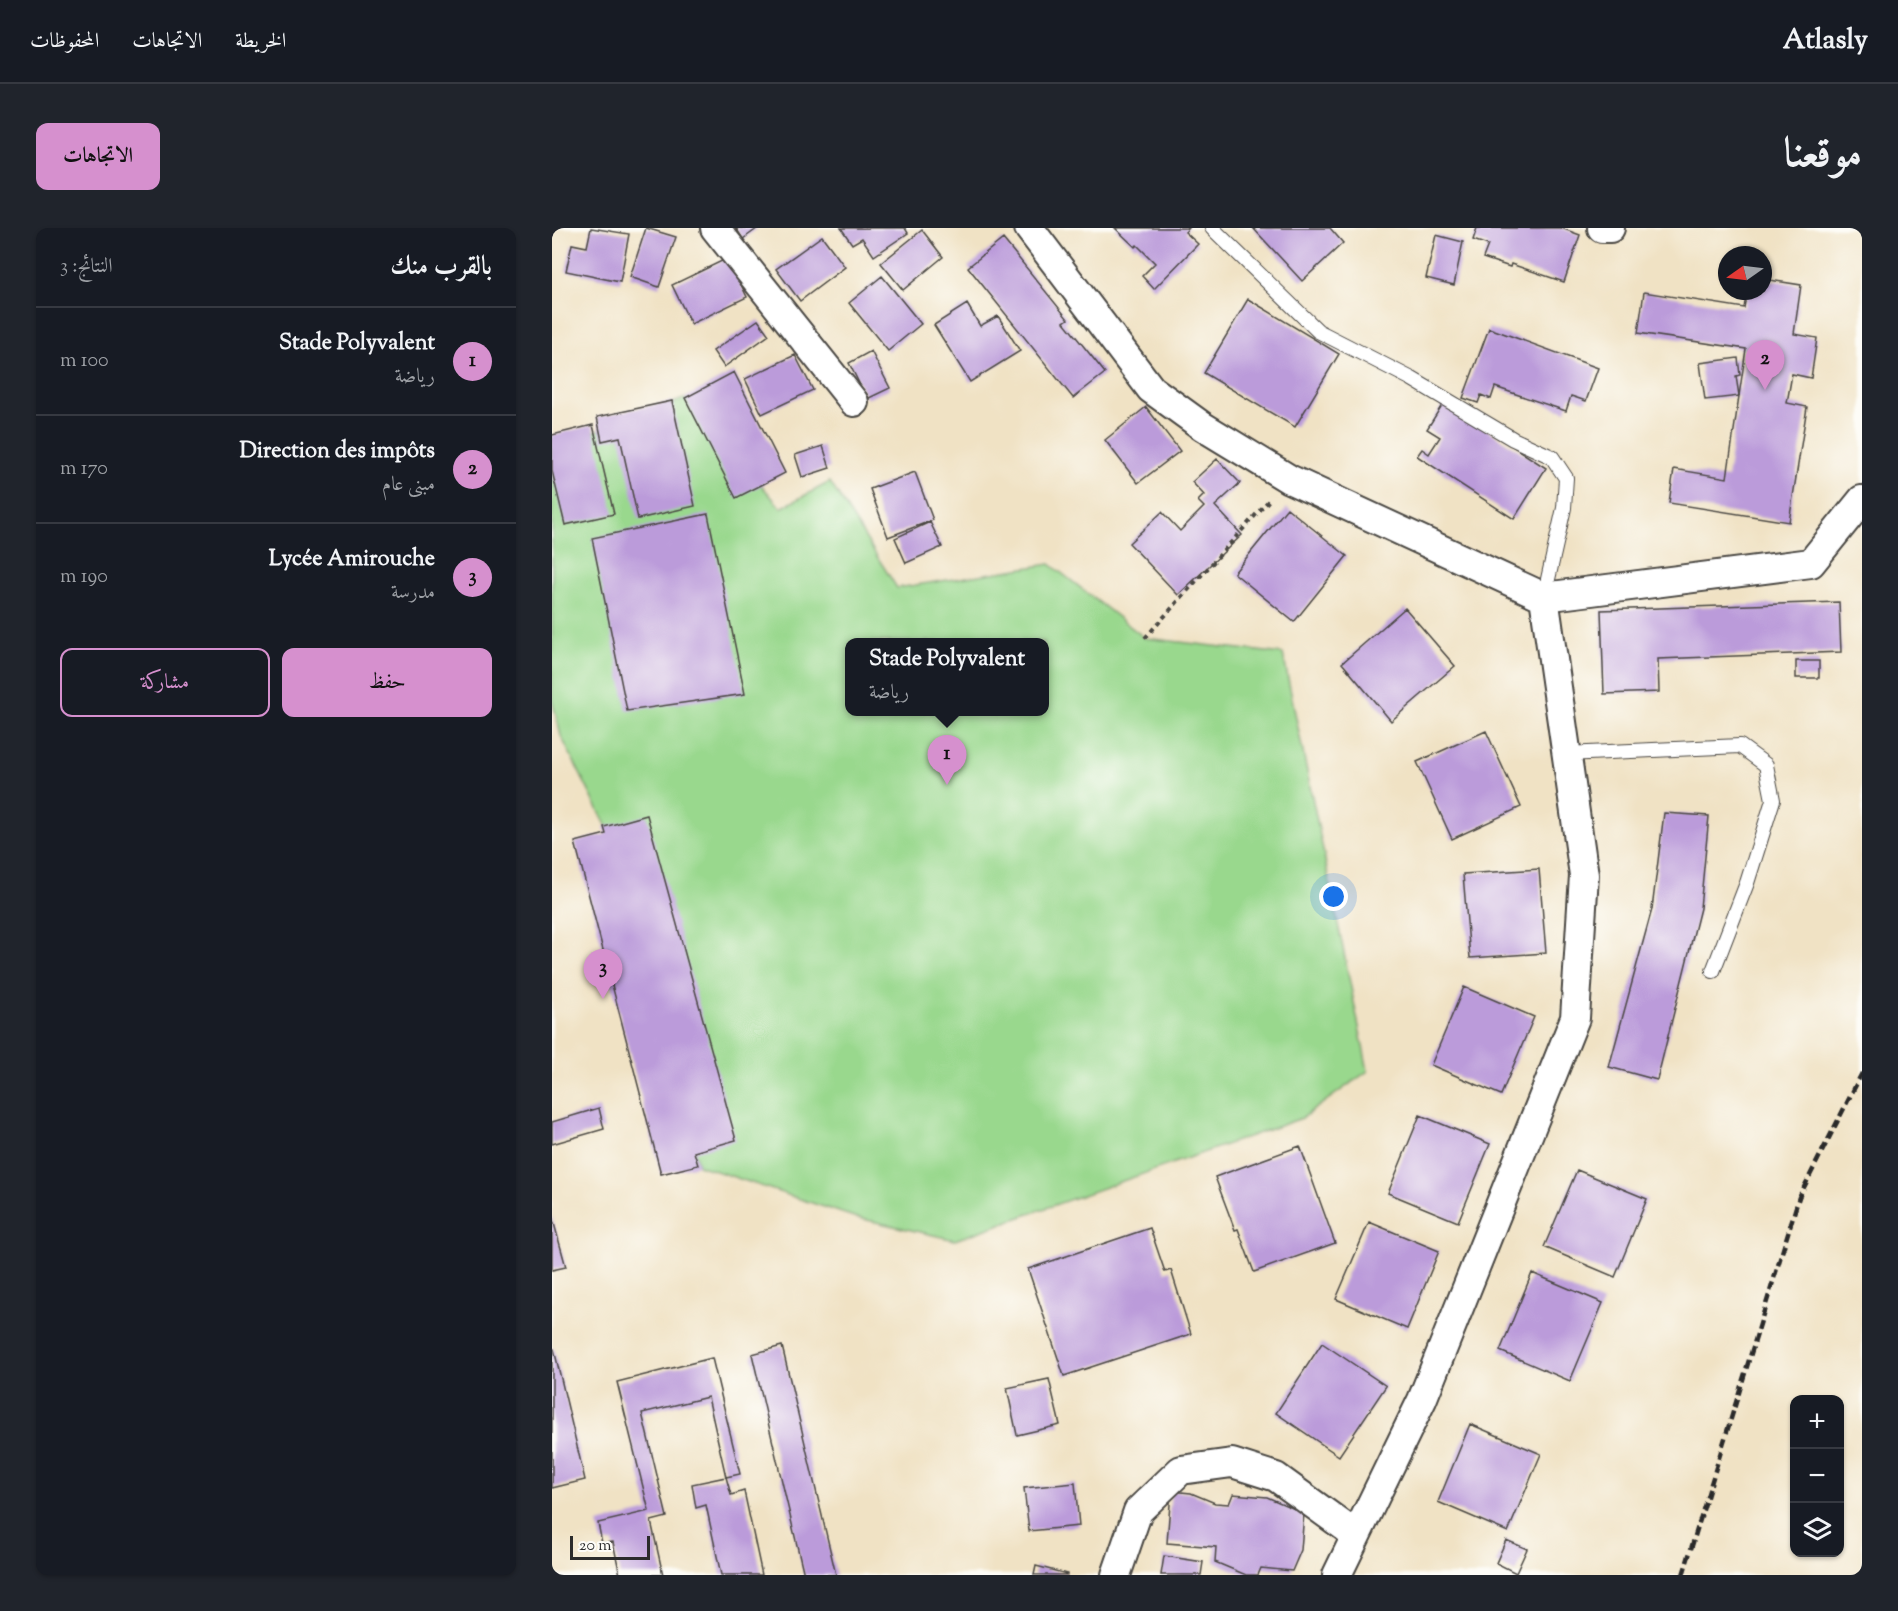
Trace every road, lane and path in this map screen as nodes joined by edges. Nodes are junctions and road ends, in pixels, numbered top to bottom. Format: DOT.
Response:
graph roads {
  1 [pos="715,228"];
  2 [pos="1029,228"];
  3 [pos="1212,228"];
  4 [pos="1602,228"];
  5 [pos="1610,228"];
  6 [pos="854,402"];
  7 [pos="1289,479"];
  8 [pos="1862,500"];
  9 [pos="1544,597"];
  10 [pos="1145,638"];
  11 [pos="1566,754"];
  12 [pos="1713,971"];
  13 [pos="1356,1535"];
  14 [pos="1116,1575"];
  15 [pos="1337,1575"];
  1 -- 6 [label="street"];
  2 -- 7 [label="street"];
  3 -- 9 [label="lane"];
  4 -- 5 [label="street"];
  7 -- 9 [label="street"];
  7 -- 10 [label="path"];
  8 -- 9 [label="street"];
  9 -- 11 [label="street"];
  11 -- 12 [label="lane"];
  11 -- 13 [label="street"];
  13 -- 14 [label="street"];
  13 -- 15 [label="street"];
}
